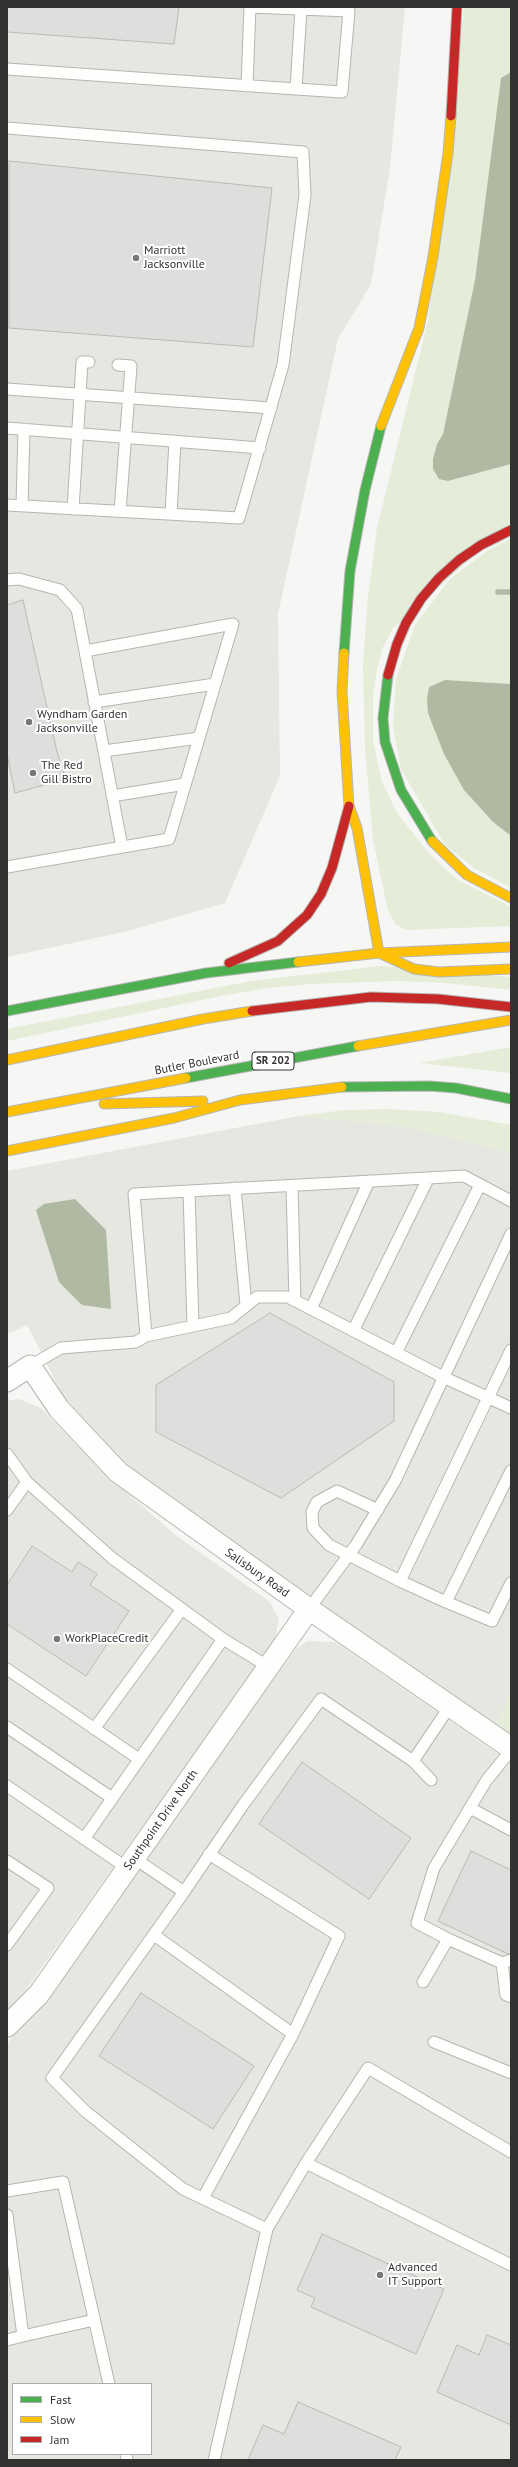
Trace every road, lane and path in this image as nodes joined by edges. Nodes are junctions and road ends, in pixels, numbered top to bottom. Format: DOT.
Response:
graph roads {
  1 [pos="457,7"];
  2 [pos="301,9"];
  3 [pos="7,69"];
  4 [pos="248,86"];
  5 [pos="296,89"];
  6 [pos="7,128"];
  7 [pos="90,362"];
  8 [pos="118,365"];
  9 [pos="7,388"];
  10 [pos="80,394"];
  11 [pos="129,398"];
  12 [pos="271,408"];
  13 [pos="7,428"];
  14 [pos="24,429"];
  15 [pos="77,434"];
  16 [pos="127,437"];
  17 [pos="175,441"];
  18 [pos="260,448"];
  19 [pos="7,505"];
  20 [pos="22,506"];
  21 [pos="73,509"];
  22 [pos="120,511"];
  23 [pos="171,514"];
  24 [pos="511,530"];
  25 [pos="7,580"];
  26 [pos="85,651"];
  27 [pos="214,684"];
  28 [pos="94,702"];
  29 [pos="199,738"];
  30 [pos="104,751"];
  31 [pos="185,784"];
  32 [pos="112,796"];
  33 [pos="349,806"];
  34 [pos="122,847"];
  35 [pos="7,867"];
  36 [pos="511,898"];
  37 [pos="511,947"];
  38 [pos="379,953"];
  39 [pos="511,969"];
  40 [pos="206,973"];
  41 [pos="22,998"];
  42 [pos="67,998"];
  43 [pos="511,1007"];
  44 [pos="7,1011"];
  45 [pos="511,1020"];
  46 [pos="7,1060"];
  47 [pos="511,1099"];
  48 [pos="240,1100"];
  49 [pos="36,1106"];
  50 [pos="7,1112"];
  51 [pos="7,1151"];
  52 [pos="428,1178"];
  53 [pos="369,1182"];
  54 [pos="480,1185"];
  55 [pos="292,1186"];
  56 [pos="235,1188"];
  57 [pos="189,1191"];
  58 [pos="511,1201"];
  59 [pos="511,1234"];
  60 [pos="295,1301"];
  61 [pos="246,1305"];
  62 [pos="311,1309"];
  63 [pos="193,1326"];
  64 [pos="353,1331"];
  65 [pos="146,1336"];
  66 [pos="511,1350"];
  67 [pos="396,1353"];
  68 [pos="30,1366"];
  69 [pos="443,1376"];
  70 [pos="7,1381"];
  71 [pos="488,1398"];
  72 [pos="511,1408"];
  73 [pos="7,1454"];
  74 [pos="511,1471"];
  75 [pos="27,1482"];
  76 [pos="7,1510"];
  77 [pos="378,1510"];
  78 [pos="350,1554"];
  79 [pos="400,1581"];
  80 [pos="511,1584"];
  81 [pos="446,1602"];
  82 [pos="182,1609"];
  83 [pos="309,1610"];
  84 [pos="223,1639"];
  85 [pos="269,1667"];
  86 [pos="7,1669"];
  87 [pos="450,1706"];
  88 [pos="7,1727"];
  89 [pos="94,1729"];
  90 [pos="511,1749"];
  91 [pos="139,1759"];
  92 [pos="413,1761"];
  93 [pos="431,1780"];
  94 [pos="7,1786"];
  95 [pos="112,1798"];
  96 [pos="470,1808"];
  97 [pos="511,1830"];
  98 [pos="84,1839"];
  99 [pos="209,1854"];
  100 [pos="7,1861"];
  101 [pos="131,1863"];
  102 [pos="184,1892"];
  103 [pos="154,1935"];
  104 [pos="9,1938"];
  105 [pos="448,1939"];
  106 [pos="507,1962"];
  107 [pos="423,1982"];
  108 [pos="511,1997"];
  109 [pos="7,2026"];
  110 [pos="293,2034"];
  111 [pos="434,2042"];
  112 [pos="511,2073"];
  113 [pos="511,2152"];
  114 [pos="306,2163"];
  115 [pos="7,2191"];
  116 [pos="203,2198"];
  117 [pos="7,2215"];
  118 [pos="267,2229"];
  119 [pos="511,2265"];
  120 [pos="12,2293"];
  121 [pos="94,2320"];
  122 [pos="23,2336"];
  123 [pos="7,2340"];
  124 [pos="109,2383"];
  125 [pos="214,2460"];
  1 -- 33 [label="main road"];
  2 -- 4 [label="lane"];
  2 -- 5 [label="lane"];
  2 -- 5 [label="lane"];
  3 -- 4 [label="lane"];
  4 -- 5 [label="lane"];
  6 -- 12 [label="lane"];
  7 -- 10 [label="lane"];
  8 -- 11 [label="lane"];
  9 -- 10 [label="lane"];
  10 -- 11 [label="lane"];
  10 -- 15 [label="lane"];
  11 -- 12 [label="lane"];
  11 -- 16 [label="lane"];
  12 -- 18 [label="lane"];
  13 -- 14 [label="lane"];
  14 -- 15 [label="lane"];
  14 -- 20 [label="lane"];
  15 -- 16 [label="lane"];
  15 -- 21 [label="lane"];
  16 -- 17 [label="lane"];
  16 -- 22 [label="lane"];
  17 -- 18 [label="lane"];
  17 -- 23 [label="lane"];
  18 -- 23 [label="lane"];
  19 -- 20 [label="lane"];
  20 -- 21 [label="lane"];
  21 -- 22 [label="lane"];
  22 -- 23 [label="lane"];
  24 -- 36 [label="main road"];
  25 -- 26 [label="lane"];
  26 -- 27 [label="lane"];
  26 -- 28 [label="lane"];
  27 -- 28 [label="lane"];
  27 -- 29 [label="lane"];
  28 -- 30 [label="lane"];
  29 -- 30 [label="lane"];
  29 -- 31 [label="lane"];
  30 -- 32 [label="lane"];
  31 -- 32 [label="lane"];
  31 -- 34 [label="lane"];
  32 -- 34 [label="lane"];
  33 -- 38 [label="main road"];
  33 -- 40 [label="main road"];
  34 -- 35 [label="lane"];
  37 -- 38 [label="main road"];
  38 -- 39 [label="main road"];
  38 -- 40 [label="main road"];
  40 -- 42 [label="main road"];
  41 -- 42 [label="main road"];
  42 -- 44 [label="main road"];
  43 -- 46 [label="main road"];
  45 -- 49 [label="main road, Butler Boulevard / SR 202"];
  47 -- 48 [label="main road"];
  48 -- 49 [label="main road"];
  48 -- 51 [label="main road"];
  49 -- 50 [label="main road, Butler Boulevard / SR 202"];
  52 -- 53 [label="lane"];
  52 -- 54 [label="lane"];
  52 -- 64 [label="lane"];
  53 -- 55 [label="lane"];
  53 -- 62 [label="lane"];
  54 -- 58 [label="lane"];
  54 -- 67 [label="lane"];
  55 -- 56 [label="lane"];
  55 -- 60 [label="lane"];
  56 -- 57 [label="lane"];
  56 -- 61 [label="lane"];
  57 -- 63 [label="lane"];
  57 -- 65 [label="lane"];
  59 -- 69 [label="lane"];
  60 -- 61 [label="lane"];
  60 -- 62 [label="lane"];
  61 -- 63 [label="lane"];
  62 -- 64 [label="lane"];
  63 -- 65 [label="lane"];
  64 -- 67 [label="lane"];
  65 -- 68 [label="lane"];
  66 -- 71 [label="lane"];
  67 -- 69 [label="lane"];
  68 -- 70 [label="street"];
  68 -- 83 [label="street, Salisbury Road"];
  69 -- 71 [label="lane"];
  69 -- 77 [label="lane"];
  71 -- 72 [label="lane"];
  71 -- 79 [label="lane"];
  73 -- 75 [label="lane"];
  74 -- 81 [label="lane"];
  75 -- 76 [label="lane"];
  75 -- 82 [label="lane"];
  77 -- 78 [label="lane"];
  77 -- 78 [label="lane"];
  78 -- 79 [label="lane"];
  78 -- 83 [label="lane"];
  79 -- 81 [label="lane"];
  80 -- 81 [label="lane"];
  82 -- 84 [label="lane"];
  82 -- 89 [label="lane"];
  83 -- 85 [label="street, Southpoint Drive North"];
  83 -- 87 [label="street, Salisbury Road"];
  84 -- 85 [label="lane"];
  84 -- 91 [label="lane"];
  85 -- 101 [label="street, Southpoint Drive North"];
  86 -- 89 [label="lane"];
  87 -- 90 [label="street, Salisbury Road"];
  87 -- 92 [label="lane"];
  88 -- 95 [label="lane"];
  89 -- 91 [label="lane"];
  90 -- 96 [label="lane"];
  91 -- 95 [label="lane"];
  92 -- 93 [label="lane"];
  92 -- 99 [label="lane"];
  94 -- 98 [label="lane"];
  95 -- 98 [label="lane"];
  96 -- 97 [label="lane"];
  96 -- 105 [label="lane"];
  98 -- 101 [label="lane"];
  99 -- 102 [label="lane"];
  99 -- 110 [label="lane"];
  100 -- 104 [label="lane"];
  101 -- 102 [label="lane"];
  101 -- 109 [label="street, Southpoint Drive North"];
  102 -- 103 [label="lane"];
  103 -- 110 [label="lane"];
  103 -- 116 [label="lane"];
  105 -- 106 [label="lane"];
  105 -- 107 [label="lane"];
  106 -- 108 [label="lane"];
  110 -- 116 [label="lane"];
  111 -- 112 [label="lane"];
  113 -- 114 [label="lane"];
  114 -- 118 [label="lane"];
  114 -- 119 [label="lane"];
  115 -- 121 [label="lane"];
  116 -- 118 [label="lane"];
  117 -- 120 [label="lane"];
  118 -- 125 [label="lane"];
  120 -- 122 [label="lane"];
  121 -- 122 [label="lane"];
  121 -- 124 [label="lane"];
  122 -- 123 [label="lane"];
}
